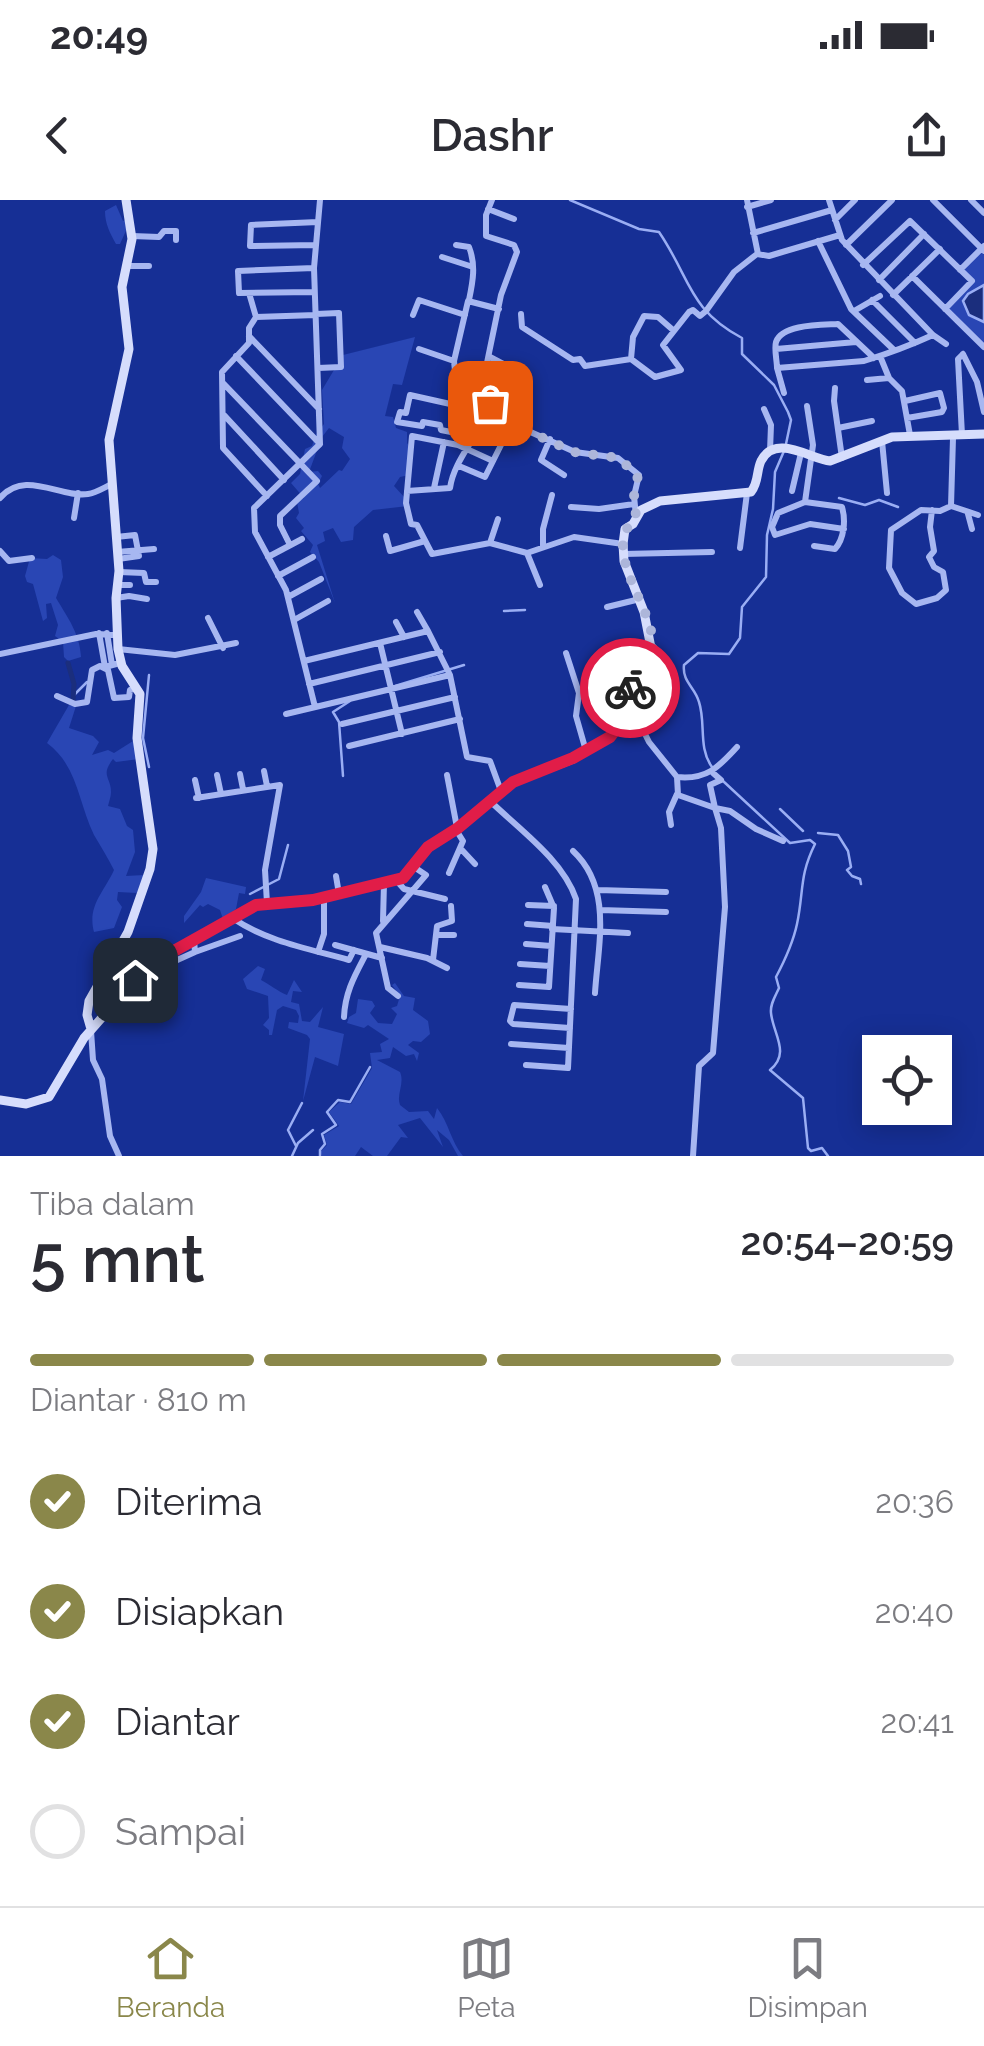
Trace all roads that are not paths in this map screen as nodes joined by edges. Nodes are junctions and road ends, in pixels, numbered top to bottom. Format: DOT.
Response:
graph roads {
  1 [pos="126,200"];
  2 [pos="320,200"];
  3 [pos="492,200"];
  4 [pos="771,200"];
  5 [pos="830,200"];
  6 [pos="855,200"];
  7 [pos="892,200"];
  8 [pos="933,200"];
  9 [pos="971,200"];
  10 [pos="747,203"];
  11 [pos="488,209"];
  12 [pos="832,210"];
  13 [pos="984,213"];
  14 [pos="514,219"];
  15 [pos="835,220"];
  16 [pos="318,222"];
  17 [pos="753,232"];
  18 [pos="924,234"];
  19 [pos="840,235"];
  20 [pos="132,236"];
  21 [pos="176,240"];
  22 [pos="818,241"];
  23 [pos="316,245"];
  24 [pos="456,245"];
  25 [pos="846,245"];
  26 [pos="983,248"];
  27 [pos="940,249"];
  28 [pos="758,254"];
  29 [pos="442,257"];
  30 [pos="864,265"];
  31 [pos="125,266"];
  32 [pos="149,266"];
  33 [pos="474,267"];
  34 [pos="314,268"];
  35 [pos="960,270"];
  36 [pos="912,276"];
  37 [pos="879,280"];
  38 [pos="314,292"];
  39 [pos="249,294"];
  40 [pos="893,295"];
  41 [pos="468,301"];
  42 [pos="499,309"];
  43 [pos="945,309"];
  44 [pos="854,311"];
  45 [pos="316,314"];
  46 [pos="521,314"];
  47 [pos="413,315"];
  48 [pos="465,315"];
  49 [pos="256,317"];
  50 [pos="673,330"];
  51 [pos="933,335"];
  52 [pos="249,336"];
  53 [pos="858,342"];
  54 [pos="915,342"];
  55 [pos="946,344"];
  56 [pos="984,347"];
  57 [pos="419,349"];
  58 [pos="776,349"];
  59 [pos="894,350"];
  60 [pos="236,356"];
  61 [pos="490,357"];
  62 [pos="877,357"];
  63 [pos="631,359"];
  64 [pos="454,360"];
  65 [pos="318,368"];
  66 [pos="777,368"];
  67 [pos="528,376"];
  68 [pos="889,378"];
  69 [pos="868,380"];
  70 [pos="222,382"];
  71 [pos="482,382"];
  72 [pos="502,388"];
  73 [pos="835,388"];
  74 [pos="784,393"];
  75 [pos="905,401"];
  76 [pos="807,406"];
  77 [pos="487,408"];
  78 [pos="764,409"];
  79 [pos="320,410"];
  80 [pos="984,412"];
  81 [pos="223,414"];
  82 [pos="907,418"];
  83 [pos="872,421"];
  84 [pos="482,424"];
  85 [pos="838,428"];
  86 [pos="452,432"];
  87 [pos="984,434"];
  88 [pos="910,435"];
  89 [pos="957,437"];
  90 [pos="550,439"];
  91 [pos="882,440"];
  92 [pos="444,442"];
  93 [pos="320,444"];
  94 [pos="466,448"];
  95 [pos="773,450"];
  96 [pos="802,451"];
  97 [pos="812,457"];
  98 [pos="842,459"];
  99 [pos="492,462"];
  100 [pos="301,464"];
  101 [pos="459,466"];
  102 [pos="564,475"];
  103 [pos="284,480"];
  104 [pos="112,484"];
  105 [pos="434,488"];
  106 [pos="407,491"];
  107 [pos="792,491"];
  108 [pos="5,493"];
  109 [pos="78,493"];
  110 [pos="747,493"];
  111 [pos="886,493"];
  112 [pos="268,496"];
  113 [pos="552,496"];
  114 [pos="805,502"];
  115 [pos="634,504"];
  116 [pos="952,506"];
  117 [pos="571,507"];
  118 [pos="932,510"];
  119 [pos="968,514"];
  120 [pos="978,515"];
  121 [pos="636,517"];
  122 [pos="74,518"];
  123 [pos="498,519"];
  124 [pos="844,529"];
  125 [pos="972,529"];
  126 [pos="386,536"];
  127 [pos="115,538"];
  128 [pos="302,538"];
  129 [pos="425,540"];
  130 [pos="490,543"];
  131 [pos="290,545"];
  132 [pos="814,546"];
  133 [pos="543,547"];
  134 [pos="740,548"];
  135 [pos="154,549"];
  136 [pos="623,549"];
  137 [pos="138,550"];
  138 [pos="712,552"];
  139 [pos="527,553"];
  140 [pos="1,554"];
  141 [pos="117,555"];
  142 [pos="268,557"];
  143 [pos="32,558"];
  144 [pos="312,558"];
  145 [pos="118,572"];
  146 [pos="278,576"];
  147 [pos="321,579"];
  148 [pos="156,582"];
  149 [pos="117,585"];
  150 [pos="130,585"];
  151 [pos="540,585"];
  152 [pos="288,597"];
  153 [pos="116,598"];
  154 [pos="147,599"];
  155 [pos="640,599"];
  156 [pos="328,601"];
  157 [pos="607,607"];
  158 [pos="417,612"];
  159 [pos="208,618"];
  160 [pos="294,620"];
  161 [pos="396,622"];
  162 [pos="428,631"];
  163 [pos="108,634"];
  164 [pos="404,637"];
  165 [pos="380,643"];
  166 [pos="236,644"];
  167 [pos="222,648"];
  168 [pos="118,649"];
  169 [pos="440,652"];
  170 [pos="566,652"];
  171 [pos="0,654"];
  172 [pos="304,661"];
  173 [pos="113,665"];
  174 [pos="385,665"];
  175 [pos="450,675"];
  176 [pos="310,684"];
  177 [pos="138,688"];
  178 [pos="391,688"];
  179 [pos="57,696"];
  180 [pos="455,696"];
  181 [pos="627,697"];
  182 [pos="315,708"];
  183 [pos="396,711"];
  184 [pos="286,714"];
  185 [pos="460,719"];
  186 [pos="342,724"];
  187 [pos="402,734"];
  188 [pos="349,746"];
  189 [pos="737,747"];
  190 [pos="586,752"];
  191 [pos="716,770"];
  192 [pos="264,771"];
  193 [pos="240,774"];
  194 [pos="217,775"];
  195 [pos="448,775"];
  196 [pos="677,777"];
  197 [pos="195,780"];
  198 [pos="266,786"];
  199 [pos="243,790"];
  200 [pos="501,791"];
  201 [pos="221,794"];
  202 [pos="677,794"];
  203 [pos="490,801"];
  204 [pos="715,808"];
  205 [pos="671,825"];
  206 [pos="458,828"];
  207 [pos="784,841"];
  208 [pos="462,850"];
  209 [pos="573,851"];
  210 [pos="475,864"];
  211 [pos="414,867"];
  212 [pos="450,872"];
  213 [pos="336,876"];
  214 [pos="396,880"];
  215 [pos="384,883"];
  216 [pos="546,887"];
  217 [pos="598,890"];
  218 [pos="413,892"];
  219 [pos="666,892"];
  220 [pos="338,894"];
  221 [pos="324,897"];
  222 [pos="267,903"];
  223 [pos="528,905"];
  224 [pos="554,906"];
  225 [pos="600,910"];
  226 [pos="666,912"];
  227 [pos="234,919"];
  228 [pos="383,921"];
  229 [pos="527,924"];
  230 [pos="552,928"];
  231 [pos="576,930"];
  232 [pos="599,931"];
  233 [pos="628,933"];
  234 [pos="240,936"];
  235 [pos="437,936"];
  236 [pos="454,936"];
  237 [pos="526,944"];
  238 [pos="335,945"];
  239 [pos="195,946"];
  240 [pos="551,946"];
  241 [pos="378,947"];
  242 [pos="354,950"];
  243 [pos="318,952"];
  244 [pos="366,954"];
  245 [pos="382,958"];
  246 [pos="433,960"];
  247 [pos="520,964"];
  248 [pos="164,966"];
  249 [pos="550,966"];
  250 [pos="447,968"];
  251 [pos="519,985"];
  252 [pos="595,994"];
  253 [pos="398,996"];
  254 [pos="571,1009"];
  255 [pos="344,1017"];
  256 [pos="570,1028"];
  257 [pos="91,1030"];
  258 [pos="511,1044"];
  259 [pos="569,1048"];
  260 [pos="526,1065"];
  261 [pos="0,1100"];
  262 [pos="119,1156"];
  263 [pos="693,1156"];
  1 -- 20 [label="street"];
  2 -- 16 [label="street"];
  3 -- 11 [label="street"];
  4 -- 10 [label="street"];
  5 -- 12 [label="street"];
  6 -- 15 [label="street"];
  7 -- 25 [label="street"];
  8 -- 26 [label="street"];
  9 -- 13 [label="street"];
  10 -- 17 [label="street"];
  11 -- 14 [label="street"];
  11 -- 42 [label="street"];
  12 -- 15 [label="street"];
  12 -- 17 [label="street"];
  15 -- 19 [label="street"];
  16 -- 23 [label="street"];
  16 -- 23 [label="street"];
  17 -- 28 [label="street"];
  18 -- 27 [label="street"];
  18 -- 30 [label="street"];
  18 -- 37 [label="street"];
  19 -- 22 [label="street"];
  19 -- 25 [label="street"];
  20 -- 21 [label="street"];
  20 -- 31 [label="street"];
  22 -- 28 [label="street"];
  22 -- 44 [label="street"];
  23 -- 34 [label="street"];
  24 -- 33 [label="street"];
  25 -- 30 [label="street"];
  26 -- 35 [label="street"];
  27 -- 35 [label="street"];
  27 -- 36 [label="street"];
  28 -- 50 [label="street"];
  29 -- 33 [label="street"];
  30 -- 37 [label="street"];
  31 -- 32 [label="street"];
  31 -- 104 [label="street"];
  33 -- 41 [label="street"];
  34 -- 38 [label="street"];
  34 -- 39 [label="street"];
  35 -- 43 [label="street"];
  36 -- 40 [label="street"];
  36 -- 43 [label="street"];
  37 -- 40 [label="street"];
  38 -- 39 [label="street"];
  38 -- 45 [label="street"];
  39 -- 49 [label="street"];
  40 -- 51 [label="street"];
  41 -- 42 [label="street"];
  41 -- 48 [label="street"];
  42 -- 61 [label="street"];
  43 -- 56 [label="street"];
  44 -- 54 [label="street"];
  44 -- 59 [label="street"];
  45 -- 49 [label="street"];
  45 -- 65 [label="street"];
  45 -- 65 [label="street"];
  46 -- 63 [label="street"];
  47 -- 48 [label="street"];
  48 -- 64 [label="street"];
  49 -- 52 [label="street"];
  50 -- 63 [label="street"];
  50 -- 63 [label="street"];
  51 -- 54 [label="street"];
  51 -- 55 [label="street"];
  52 -- 60 [label="street"];
  52 -- 79 [label="street"];
  53 -- 58 [label="street"];
  53 -- 58 [label="street"];
  53 -- 62 [label="street"];
  54 -- 59 [label="street"];
  57 -- 64 [label="street"];
  58 -- 66 [label="street"];
  59 -- 62 [label="street"];
  60 -- 70 [label="street"];
  60 -- 93 [label="street"];
  61 -- 67 [label="street"];
  61 -- 71 [label="street"];
  62 -- 66 [label="street"];
  62 -- 68 [label="street"];
  64 -- 71 [label="street"];
  65 -- 79 [label="street"];
  66 -- 74 [label="street"];
  68 -- 69 [label="street"];
  68 -- 75 [label="street"];
  70 -- 81 [label="street"];
  70 -- 100 [label="street"];
  71 -- 77 [label="street"];
  72 -- 77 [label="street"];
  73 -- 85 [label="street"];
  75 -- 82 [label="street"];
  75 -- 82 [label="street"];
  76 -- 97 [label="street"];
  77 -- 84 [label="street"];
  77 -- 86 [label="street"];
  77 -- 90 [label="street"];
  78 -- 95 [label="street"];
  79 -- 93 [label="street"];
  80 -- 89 [label="street"];
  81 -- 103 [label="street"];
  81 -- 112 [label="street"];
  82 -- 88 [label="street"];
  83 -- 85 [label="street"];
  84 -- 94 [label="street"];
  84 -- 99 [label="street"];
  85 -- 98 [label="street"];
  87 -- 89 [label="street"];
  88 -- 89 [label="street"];
  88 -- 91 [label="street"];
  89 -- 116 [label="street"];
  90 -- 102 [label="street"];
  90 -- 115 [label="street"];
  91 -- 98 [label="street"];
  91 -- 111 [label="street"];
  92 -- 94 [label="street"];
  92 -- 105 [label="street"];
  92 -- 106 [label="street"];
  93 -- 100 [label="street"];
  94 -- 99 [label="street"];
  94 -- 101 [label="street"];
  95 -- 96 [label="street"];
  95 -- 110 [label="street"];
  96 -- 97 [label="street"];
  96 -- 107 [label="street"];
  97 -- 98 [label="street"];
  97 -- 114 [label="street"];
  99 -- 101 [label="street"];
  100 -- 103 [label="street"];
  100 -- 131 [label="street"];
  101 -- 105 [label="street"];
  103 -- 112 [label="street"];
  104 -- 109 [label="street"];
  104 -- 127 [label="street"];
  105 -- 106 [label="street"];
  106 -- 129 [label="street"];
  108 -- 109 [label="street"];
  109 -- 122 [label="street"];
  110 -- 121 [label="street"];
  110 -- 134 [label="street"];
  112 -- 142 [label="street"];
  113 -- 133 [label="street"];
  114 -- 124 [label="street"];
  114 -- 124 [label="street"];
  115 -- 117 [label="street"];
  115 -- 121 [label="street"];
  116 -- 118 [label="street"];
  116 -- 119 [label="street"];
  118 -- 118 [label="street"];
  119 -- 120 [label="street"];
  119 -- 125 [label="street"];
  121 -- 136 [label="street"];
  123 -- 130 [label="street"];
  124 -- 132 [label="street"];
  126 -- 129 [label="street"];
  127 -- 137 [label="street"];
  127 -- 141 [label="street"];
  128 -- 131 [label="street"];
  129 -- 130 [label="street"];
  130 -- 139 [label="street"];
  131 -- 142 [label="street"];
  133 -- 136 [label="street"];
  133 -- 139 [label="street"];
  135 -- 137 [label="street"];
  136 -- 138 [label="street"];
  136 -- 155 [label="street"];
  137 -- 141 [label="street"];
  139 -- 151 [label="street"];
  140 -- 143 [label="street"];
  141 -- 145 [label="street"];
  142 -- 146 [label="street"];
  144 -- 146 [label="street"];
  145 -- 148 [label="street"];
  145 -- 149 [label="street"];
  146 -- 152 [label="street"];
  147 -- 152 [label="street"];
  149 -- 150 [label="street"];
  149 -- 153 [label="street"];
  152 -- 160 [label="street"];
  153 -- 154 [label="street"];
  153 -- 163 [label="street"];
  155 -- 157 [label="street"];
  155 -- 181 [label="street"];
  156 -- 160 [label="street"];
  158 -- 162 [label="street"];
  159 -- 167 [label="street"];
  160 -- 172 [label="street"];
  161 -- 164 [label="street"];
  162 -- 164 [label="street"];
  162 -- 169 [label="street"];
  163 -- 168 [label="street"];
  163 -- 171 [label="street"];
  163 -- 173 [label="street"];
  164 -- 165 [label="street"];
  165 -- 172 [label="street"];
  165 -- 174 [label="street"];
  166 -- 167 [label="street"];
  167 -- 168 [label="street"];
  168 -- 173 [label="street"];
  169 -- 174 [label="street"];
  169 -- 175 [label="street"];
  170 -- 190 [label="street"];
  172 -- 176 [label="street"];
  173 -- 177 [label="street"];
  173 -- 177 [label="street"];
  173 -- 179 [label="street"];
  174 -- 176 [label="street"];
  174 -- 178 [label="street"];
  175 -- 178 [label="street"];
  175 -- 180 [label="street"];
  176 -- 182 [label="street"];
  177 -- 257 [label="street"];
  178 -- 182 [label="street"];
  178 -- 183 [label="street"];
  180 -- 183 [label="street"];
  180 -- 185 [label="street"];
  181 -- 190 [label="street"];
  181 -- 196 [label="street"];
  182 -- 184 [label="street"];
  183 -- 186 [label="street"];
  183 -- 187 [label="street"];
  185 -- 187 [label="street"];
  185 -- 200 [label="street"];
  187 -- 188 [label="street"];
  189 -- 191 [label="street"];
  190 -- 200 [label="street"];
  191 -- 196 [label="street"];
  191 -- 204 [label="street"];
  192 -- 198 [label="street"];
  193 -- 199 [label="street"];
  194 -- 201 [label="street"];
  195 -- 206 [label="street"];
  196 -- 202 [label="street"];
  197 -- 201 [label="street"];
  198 -- 199 [label="street"];
  198 -- 222 [label="street"];
  199 -- 201 [label="street"];
  200 -- 203 [label="street"];
  202 -- 204 [label="street"];
  202 -- 205 [label="street"];
  203 -- 206 [label="street"];
  203 -- 231 [label="street"];
  204 -- 207 [label="street"];
  204 -- 263 [label="street"];
  206 -- 208 [label="street"];
  206 -- 211 [label="street"];
  208 -- 210 [label="street"];
  208 -- 212 [label="street"];
  209 -- 217 [label="street"];
  211 -- 214 [label="street"];
  211 -- 218 [label="street"];
  213 -- 220 [label="street"];
  214 -- 215 [label="street"];
  214 -- 218 [label="street"];
  215 -- 220 [label="street"];
  215 -- 228 [label="street"];
  216 -- 224 [label="street"];
  217 -- 219 [label="street"];
  217 -- 225 [label="street"];
  218 -- 228 [label="street"];
  218 -- 235 [label="street"];
  220 -- 221 [label="street"];
  221 -- 222 [label="street"];
  221 -- 243 [label="street"];
  222 -- 227 [label="street"];
  223 -- 224 [label="street"];
  224 -- 230 [label="street"];
  225 -- 226 [label="street"];
  225 -- 232 [label="street"];
  227 -- 239 [label="street"];
  227 -- 243 [label="street"];
  228 -- 241 [label="street"];
  229 -- 230 [label="street"];
  230 -- 231 [label="street"];
  230 -- 240 [label="street"];
  231 -- 232 [label="street"];
  231 -- 254 [label="street"];
  232 -- 233 [label="street"];
  232 -- 252 [label="street"];
  234 -- 239 [label="street"];
  235 -- 236 [label="street"];
  235 -- 246 [label="street"];
  237 -- 240 [label="street"];
  238 -- 242 [label="street"];
  239 -- 248 [label="street"];
  239 -- 257 [label="street"];
  240 -- 249 [label="street"];
  241 -- 245 [label="street"];
  241 -- 246 [label="street"];
  242 -- 243 [label="street"];
  242 -- 244 [label="street"];
  244 -- 245 [label="street"];
  244 -- 255 [label="street"];
  245 -- 253 [label="street"];
  246 -- 250 [label="street"];
  247 -- 249 [label="street"];
  249 -- 251 [label="street"];
  254 -- 256 [label="street"];
  254 -- 256 [label="street"];
  256 -- 259 [label="street"];
  257 -- 261 [label="street"];
  257 -- 262 [label="street"];
  258 -- 259 [label="street"];
  259 -- 260 [label="street"];
}
